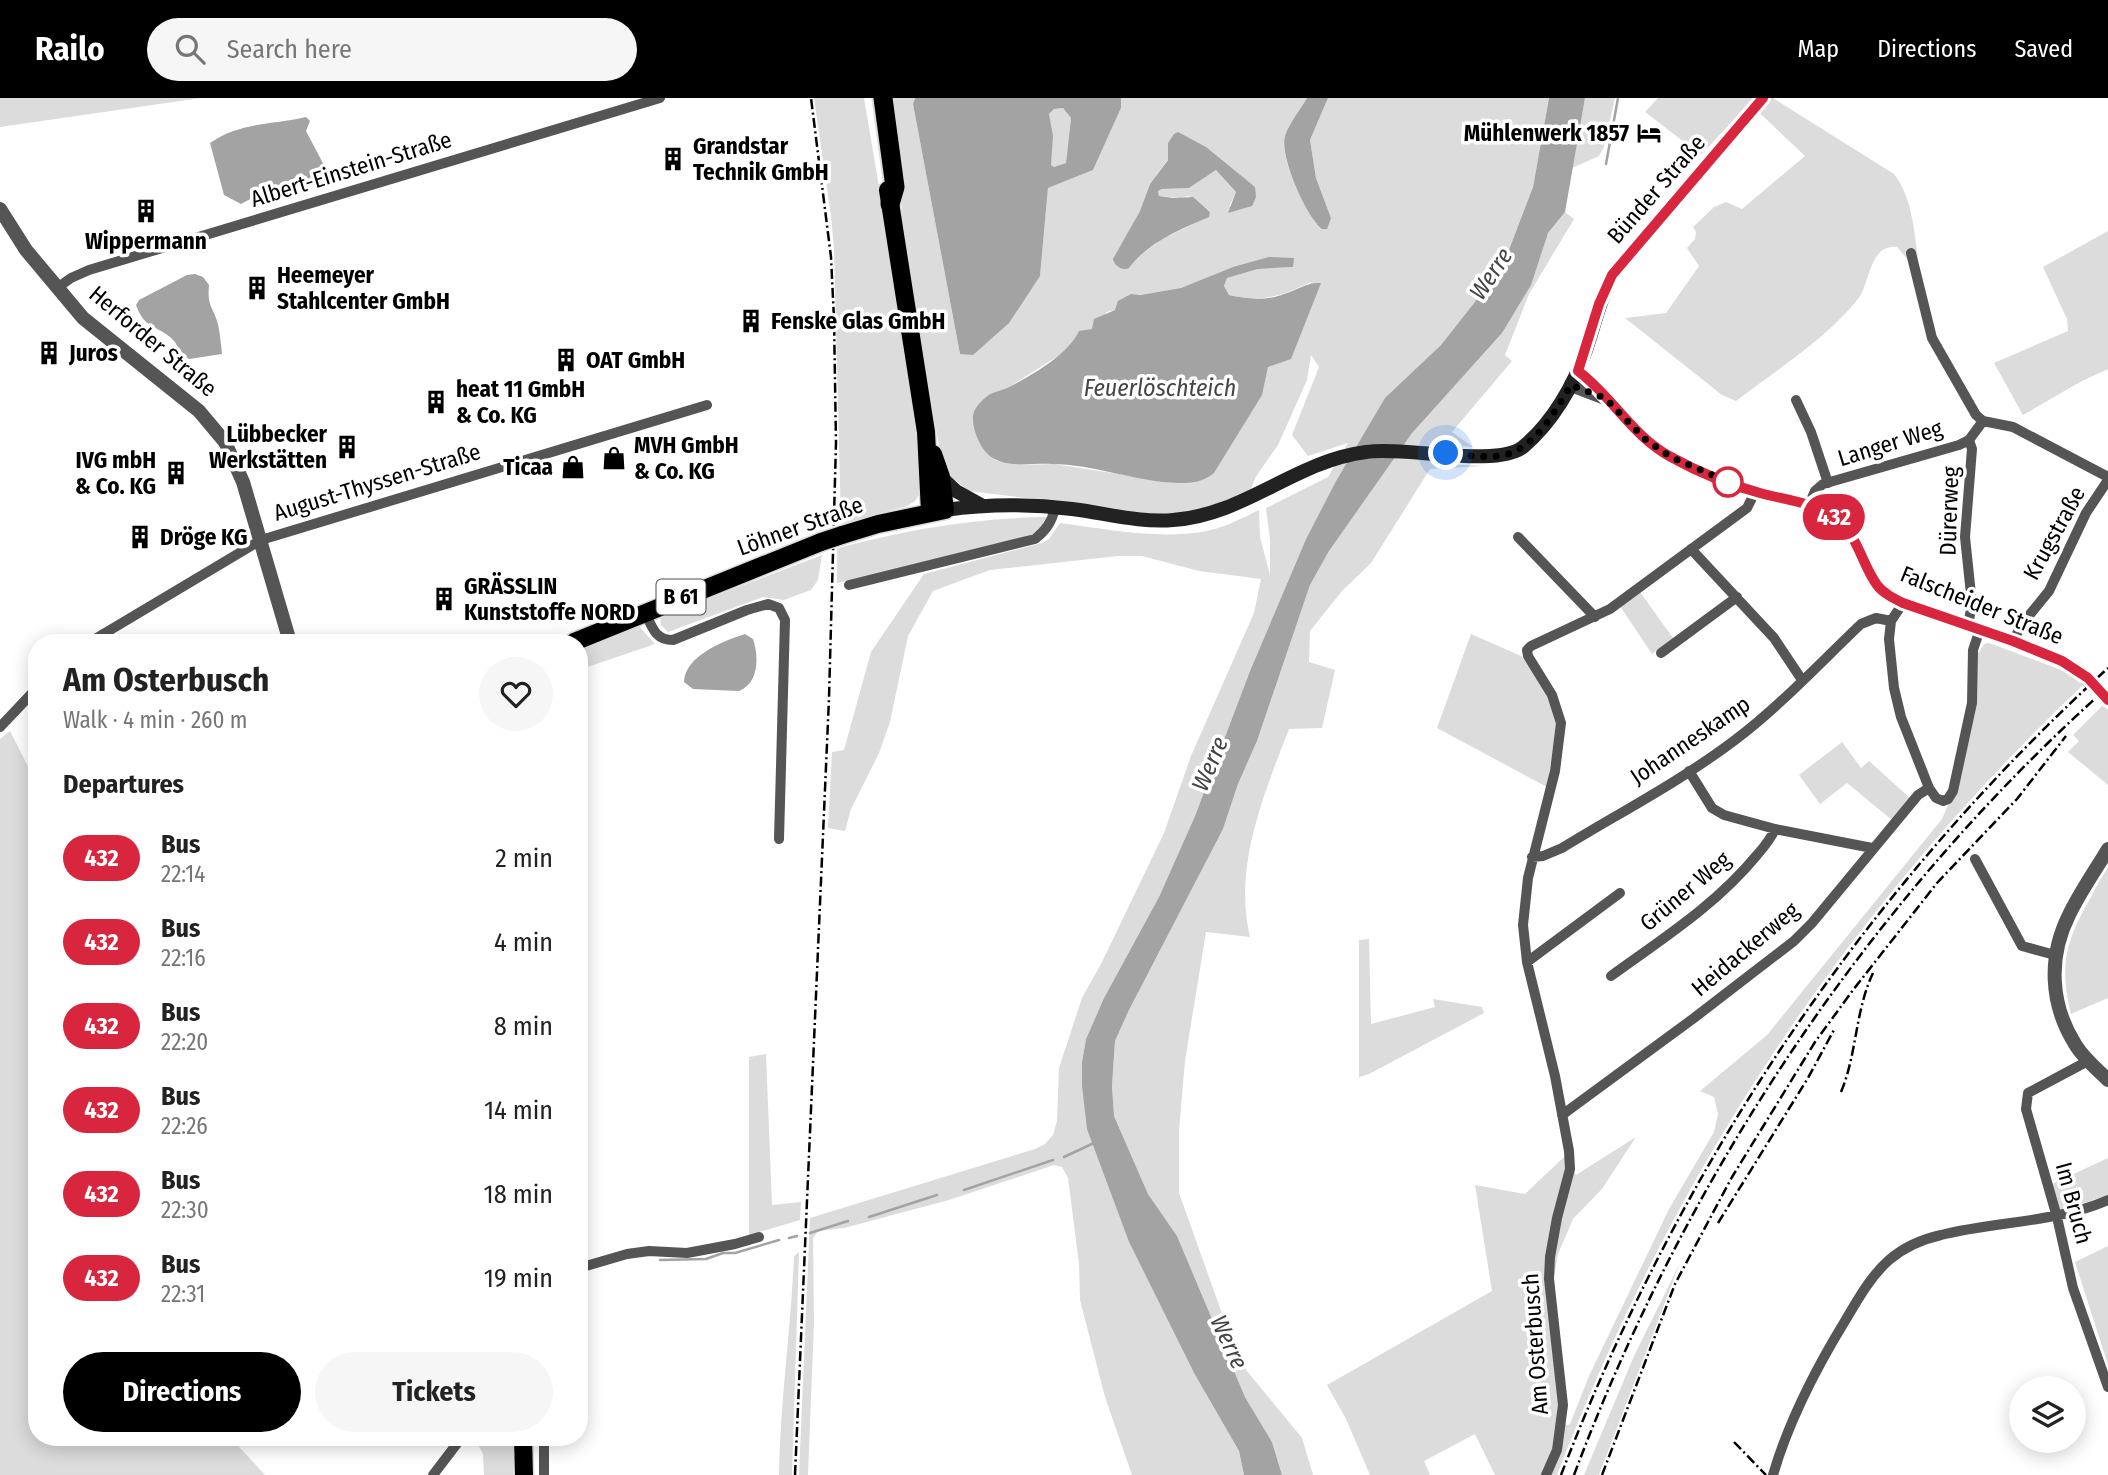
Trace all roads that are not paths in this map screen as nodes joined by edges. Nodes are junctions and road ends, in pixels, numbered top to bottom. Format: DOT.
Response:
graph roads {
  1 [pos="660,98"];
  2 [pos="873,98"];
  3 [pos="883,98"];
  4 [pos="1763,98"];
  5 [pos="890,204"];
  6 [pos="0,209"];
  7 [pos="1911,253"];
  8 [pos="57,288"];
  9 [pos="1574,378"];
  10 [pos="1796,400"];
  11 [pos="707,405"];
  12 [pos="1983,421"];
  13 [pos="926,432"];
  14 [pos="1969,440"];
  15 [pos="1382,450"];
  16 [pos="941,477"];
  17 [pos="2108,478"];
  18 [pos="1828,483"];
  19 [pos="1755,492"];
  20 [pos="1809,505"];
  21 [pos="984,506"];
  22 [pos="1055,508"];
  23 [pos="938,511"];
  24 [pos="1518,537"];
  25 [pos="261,540"];
  26 [pos="1691,549"];
  27 [pos="849,585"];
  28 [pos="1737,597"];
  29 [pos="1903,603"];
  30 [pos="645,612"];
  31 [pos="1595,617"];
  32 [pos="1891,621"];
  33 [pos="1974,627"];
  34 [pos="113,634"];
  35 [pos="288,634"];
  36 [pos="588,636"];
  37 [pos="2013,641"];
  38 [pos="1661,653"];
  39 [pos="1802,680"];
  40 [pos="28,697"];
  41 [pos="2108,700"];
  42 [pos="0,727"];
  43 [pos="1689,771"];
  44 [pos="1929,788"];
  45 [pos="1775,829"];
  46 [pos="779,839"];
  47 [pos="1872,848"];
  48 [pos="2108,849"];
  49 [pos="1532,857"];
  50 [pos="1975,859"];
  51 [pos="1620,893"];
  52 [pos="2055,955"];
  53 [pos="1527,962"];
  54 [pos="1611,976"];
  55 [pos="2088,1061"];
  56 [pos="2108,1080"];
  57 [pos="1562,1115"];
  58 [pos="2108,1200"];
  59 [pos="2057,1217"];
  60 [pos="759,1237"];
  61 [pos="588,1265"];
  62 [pos="2108,1387"];
  63 [pos="455,1446"];
  64 [pos="523,1446"];
  65 [pos="544,1446"];
  66 [pos="433,1475"];
  67 [pos="524,1475"];
  68 [pos="544,1475"];
  69 [pos="1546,1475"];
  70 [pos="1773,1475"];
  1 -- 8 [label="street, Albert-Einstein-Straße"];
  2 -- 5 [label="main road"];
  3 -- 5 [label="highway"];
  4 -- 9 [label="main road, Bünder Straße"];
  5 -- 13 [label="main road"];
  6 -- 8 [label="street, Herforder Straße"];
  7 -- 12 [label="street"];
  8 -- 25 [label="street, Herforder Straße"];
  9 -- 15 [label="main road, Bünder Straße"];
  9 -- 19 [label="street, Falscheider Straße"];
  10 -- 18 [label="street, Langer Weg"];
  11 -- 25 [label="street, August-Thyssen-Straße"];
  12 -- 14 [label="street, Langer Weg"];
  12 -- 17 [label="street"];
  13 -- 16 [label="main road"];
  13 -- 23 [label="main road"];
  14 -- 18 [label="street, Langer Weg"];
  14 -- 33 [label="street, Dürerweg"];
  15 -- 22 [label="main road, Löhner Straße"];
  16 -- 21 [label="main road"];
  16 -- 23 [label="main road"];
  17 -- 37 [label="street, Krugstraße"];
  18 -- 20 [label="street, Langer Weg"];
  19 -- 20 [label="street, Falscheider Straße"];
  19 -- 26 [label="street, Am Osterbusch"];
  20 -- 29 [label="street, Falscheider Straße"];
  21 -- 22 [label="main road, Löhner Straße"];
  21 -- 23 [label="main road, Löhner Straße"];
  22 -- 27 [label="street"];
  23 -- 30 [label="main road, Löhner Straße / B 61, bridge"];
  24 -- 31 [label="street"];
  25 -- 34 [label="street, August-Thyssen-Straße"];
  25 -- 35 [label="street, Herforder Straße"];
  26 -- 28 [label="street"];
  26 -- 31 [label="street, Am Osterbusch"];
  28 -- 38 [label="street"];
  28 -- 39 [label="street"];
  29 -- 32 [label="street"];
  29 -- 33 [label="street, Falscheider Straße"];
  30 -- 36 [label="main road, Löhner Straße / B 61"];
  30 -- 46 [label="street"];
  31 -- 49 [label="street, Am Osterbusch"];
  32 -- 39 [label="street, Johanneskamp"];
  32 -- 44 [label="street"];
  33 -- 37 [label="street, Falscheider Straße"];
  33 -- 44 [label="street, Dürerweg"];
  37 -- 41 [label="street, Falscheider Straße"];
  39 -- 43 [label="street, Johanneskamp"];
  40 -- 42 [label="street"];
  43 -- 45 [label="street, Grüner Weg"];
  43 -- 49 [label="street, Johanneskamp"];
  44 -- 47 [label="street, Heidackerweg"];
  45 -- 47 [label="street, Grüner Weg"];
  45 -- 54 [label="street, Grüner Weg"];
  47 -- 57 [label="street, Heidackerweg"];
  48 -- 52 [label="street"];
  49 -- 53 [label="street, Am Osterbusch"];
  50 -- 52 [label="street"];
  51 -- 53 [label="street"];
  52 -- 55 [label="street"];
  53 -- 57 [label="street, Am Osterbusch"];
  55 -- 56 [label="street"];
  55 -- 59 [label="street, Im Bruch"];
  57 -- 69 [label="street, Am Osterbusch"];
  58 -- 59 [label="street"];
  59 -- 62 [label="street, Im Bruch"];
  59 -- 70 [label="street"];
  60 -- 61 [label="street"];
  63 -- 66 [label="street"];
  64 -- 67 [label="main road"];
  65 -- 68 [label="street"];
}
